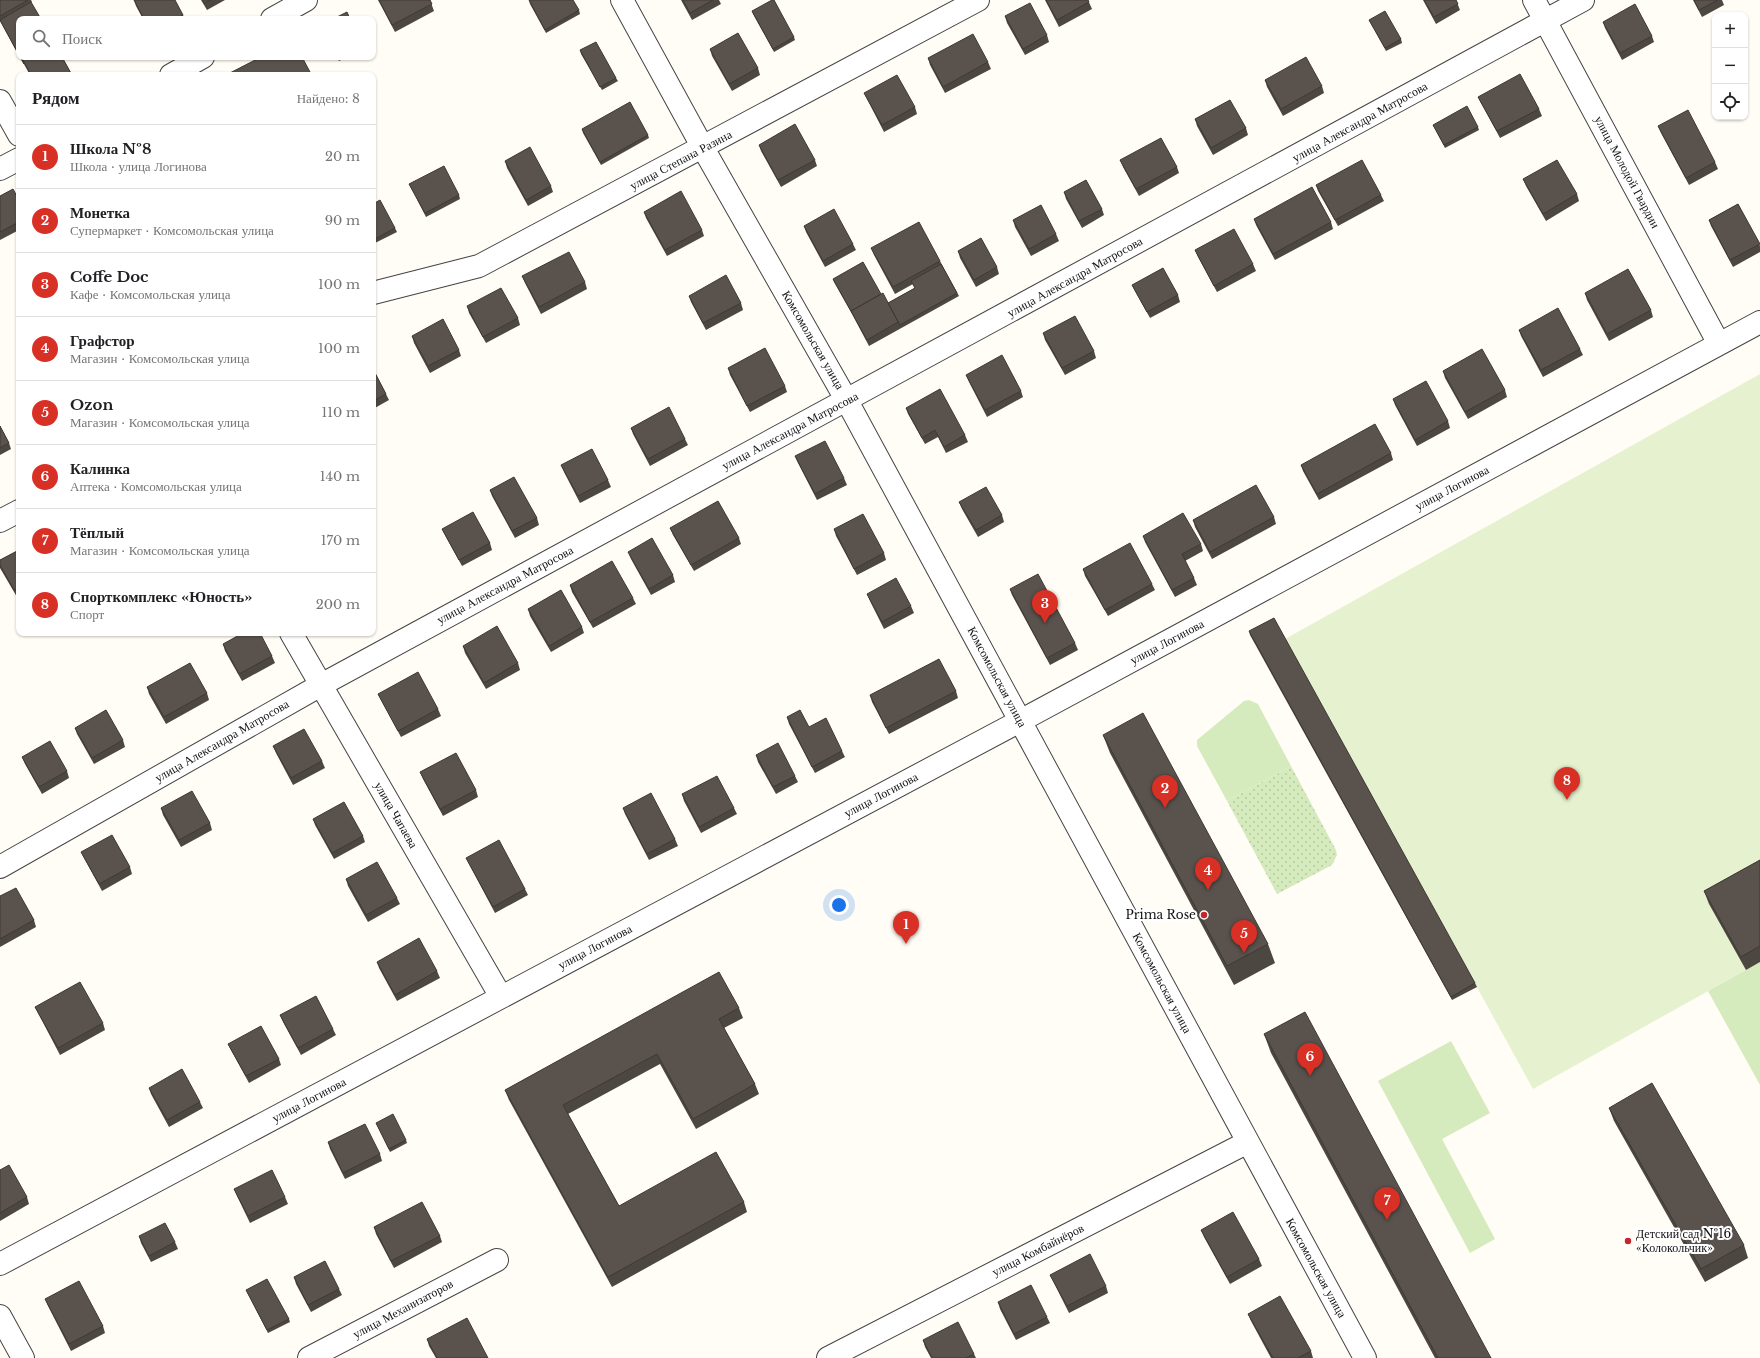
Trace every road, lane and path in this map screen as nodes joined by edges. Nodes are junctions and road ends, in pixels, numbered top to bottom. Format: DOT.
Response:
graph roads {
  1 [pos="306,0"];
  2 [pos="622,0"];
  3 [pos="978,0"];
  4 [pos="1534,0"];
  5 [pos="1583,0"];
  6 [pos="277,16"];
  7 [pos="1546,21"];
  8 [pos="198,60"];
  9 [pos="176,72"];
  10 [pos="0,101"];
  11 [pos="16,130"];
  12 [pos="703,148"];
  13 [pos="16,161"];
  14 [pos="0,169"];
  15 [pos="376,292"];
  16 [pos="1760,322"];
  17 [pos="1719,344"];
  18 [pos="847,401"];
  19 [pos="16,513"];
  20 [pos="0,522"];
  21 [pos="293,636"];
  22 [pos="321,685"];
  23 [pos="1020,721"];
  24 [pos="0,867"];
  25 [pos="501,997"];
  26 [pos="1248,1142"];
  27 [pos="496,1260"];
  28 [pos="0,1264"];
  29 [pos="0,1316"];
  30 [pos="23,1358"];
  31 [pos="309,1358"];
  32 [pos="828,1358"];
  33 [pos="1365,1358"];
  1 -- 6 [label="street"];
  2 -- 12 [label="street, Комсомольская улица"];
  3 -- 12 [label="street, улица Степана Разина"];
  4 -- 7 [label="street, улица Молодой Гвардии"];
  5 -- 7 [label="street, улица Александра Матросова"];
  7 -- 17 [label="street, улица Молодой Гвардии"];
  7 -- 18 [label="street, улица Александра Матросова"];
  8 -- 9 [label="street"];
  10 -- 11 [label="street"];
  12 -- 15 [label="street, улица Степана Разина"];
  12 -- 18 [label="street, Комсомольская улица"];
  13 -- 14 [label="street"];
  16 -- 17 [label="street, улица Логинова"];
  17 -- 23 [label="street, улица Логинова"];
  18 -- 22 [label="street, улица Александра Матросова"];
  18 -- 23 [label="street, Комсомольская улица"];
  19 -- 20 [label="street"];
  21 -- 22 [label="street, улица Чапаева"];
  22 -- 24 [label="street, улица Александра Матросова"];
  22 -- 25 [label="street, улица Чапаева"];
  23 -- 25 [label="street, улица Логинова"];
  23 -- 26 [label="street, Комсомольская улица"];
  25 -- 28 [label="street, улица Логинова"];
  26 -- 32 [label="street, улица Комбайнёров"];
  26 -- 33 [label="street, Комсомольская улица"];
  27 -- 31 [label="street, улица Механизаторов"];
  29 -- 30 [label="street"];
}
